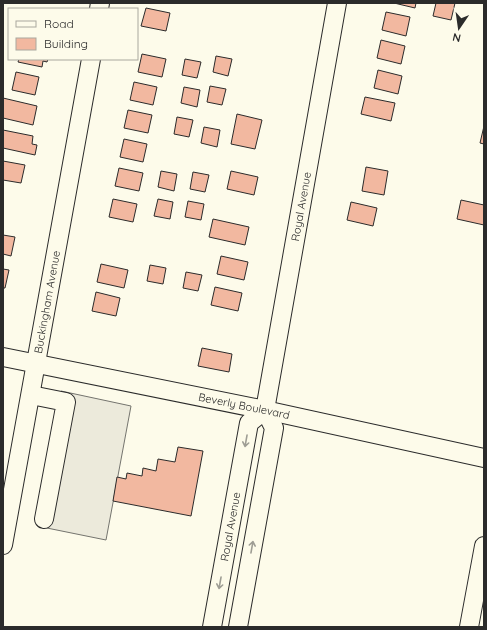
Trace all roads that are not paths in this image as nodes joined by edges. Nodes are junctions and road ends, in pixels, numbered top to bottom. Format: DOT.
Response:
graph roads {
  1 [pos="336,3"];
  2 [pos="91,60"];
  3 [pos="3,356"];
  4 [pos="36,364"];
  5 [pos="31,395"];
  6 [pos="265,410"];
  7 [pos="484,458"];
  8 [pos="44,519"];
  9 [pos="3,545"];
  10 [pos="484,546"];
  11 [pos="212,627"];
  12 [pos="238,627"];
  13 [pos="469,627"];
  1 -- 6 [label="street, Royal Avenue"];
  2 -- 4 [label="street, Buckingham Avenue"];
  3 -- 4 [label="street, Beverly Boulevard"];
  4 -- 5 [label="street, Buckingham Avenue"];
  4 -- 6 [label="street, Beverly Boulevard"];
  5 -- 8 [label="street"];
  5 -- 9 [label="street, Buckingham Avenue"];
  6 -- 7 [label="street, Beverly Boulevard"];
  6 -- 11 [label="street, Royal Avenue, one-way"];
  12 -- 6 [label="street, one-way"];
  10 -- 13 [label="street"];
}
